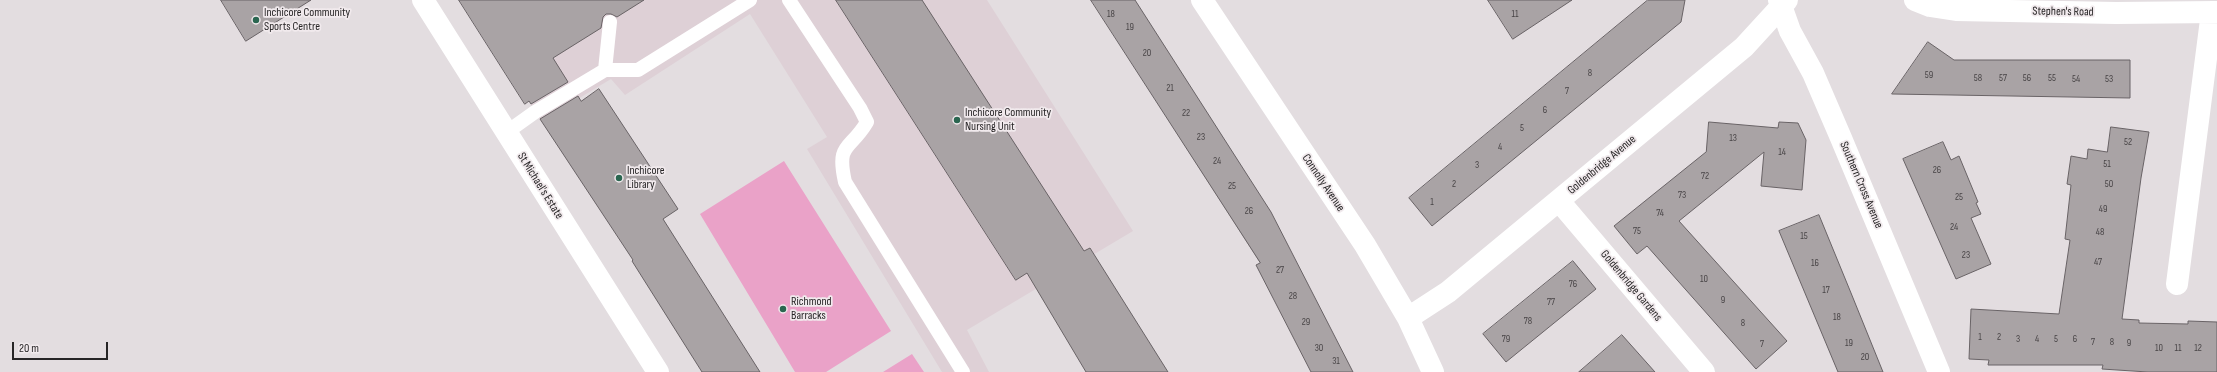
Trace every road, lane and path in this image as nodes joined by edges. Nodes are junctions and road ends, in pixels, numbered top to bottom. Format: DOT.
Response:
graph roads {
  1 [pos="423,0"];
  2 [pos="750,0"];
  3 [pos="789,0"];
  4 [pos="1202,0"];
  5 [pos="1915,0"];
  6 [pos="1782,2"];
  7 [pos="2215,12"];
  8 [pos="610,22"];
  9 [pos="605,70"];
  10 [pos="507,132"];
  11 [pos="1559,201"];
  12 [pos="2176,284"];
  13 [pos="1408,318"];
  14 [pos="658,372"];
  15 [pos="963,372"];
  16 [pos="1433,372"];
  17 [pos="1704,372"];
  18 [pos="1939,372"];
  1 -- 10 [label="street, St Michael's Estate"];
  2 -- 9 [label="lane"];
  3 -- 15 [label="lane"];
  4 -- 13 [label="street, Connolly Avenue"];
  5 -- 7 [label="street, Stephen's Road"];
  6 -- 11 [label="street, Goldenbridge Avenue"];
  6 -- 18 [label="street, Southern Cross Avenue"];
  7 -- 12 [label="street, Stephen's Road"];
  8 -- 9 [label="lane"];
  9 -- 10 [label="lane"];
  10 -- 14 [label="street, St Michael's Estate"];
  11 -- 13 [label="street, Goldenbridge Avenue"];
  11 -- 17 [label="street, Goldenbridge Gardens"];
  13 -- 16 [label="street, Connolly Avenue"];
}
